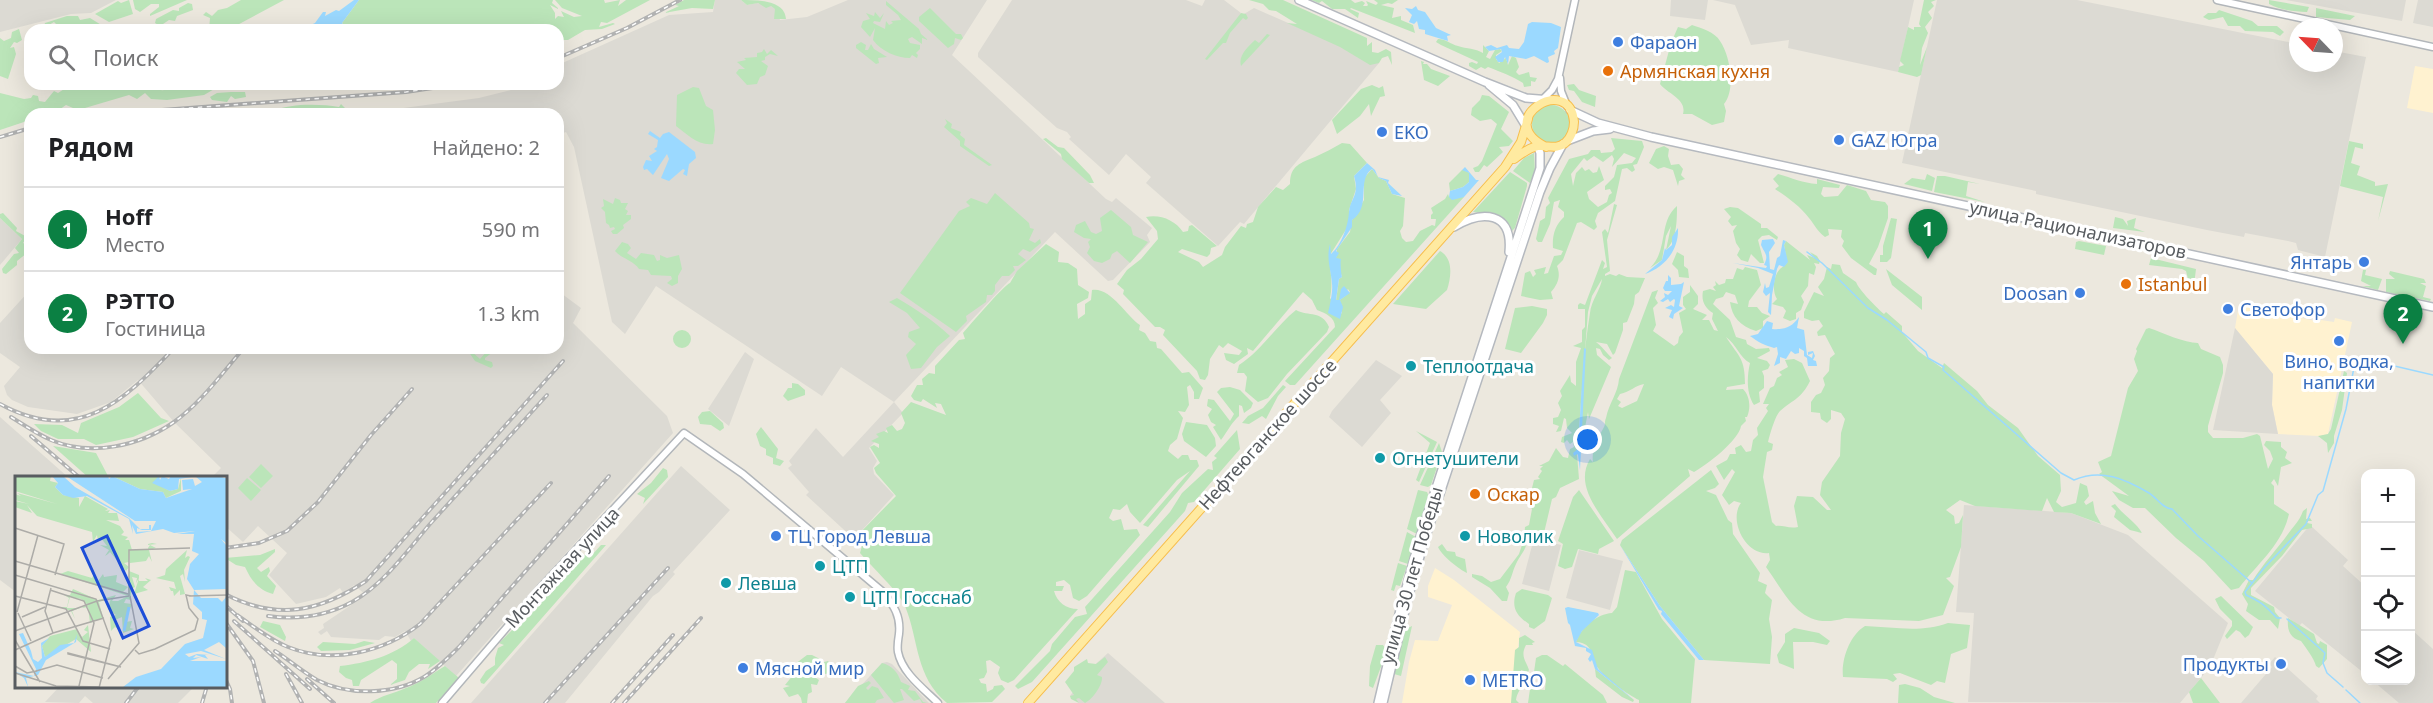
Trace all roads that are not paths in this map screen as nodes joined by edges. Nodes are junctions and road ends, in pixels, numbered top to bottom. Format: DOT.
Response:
graph roads {
  1 [pos="1299,0"];
  2 [pos="1575,0"];
  3 [pos="2217,0"];
  4 [pos="2433,47"];
  5 [pos="1561,71"];
  6 [pos="1485,82"];
  7 [pos="1544,101"];
  8 [pos="1568,109"];
  9 [pos="1528,126"];
  10 [pos="1618,129"];
  11 [pos="1565,143"];
  12 [pos="1539,144"];
  13 [pos="1506,166"];
  14 [pos="1450,229"];
  15 [pos="1509,261"];
  16 [pos="2433,307"];
  17 [pos="442,703"];
  18 [pos="938,703"];
  19 [pos="1029,703"];
  20 [pos="1378,703"];
  21 [pos="1383,703"];
  1 -- 6 [label="main road"];
  2 -- 5 [label="street"];
  3 -- 4 [label="street"];
  5 -- 7 [label="street"];
  5 -- 8 [label="street"];
  6 -- 7 [label="main road"];
  6 -- 9 [label="main road"];
  7 -- 8 [label="main road"];
  7 -- 9 [label="main road"];
  8 -- 10 [label="main road"];
  8 -- 11 [label="main road"];
  9 -- 12 [label="main road"];
  9 -- 13 [label="main road"];
  10 -- 11 [label="main road"];
  10 -- 16 [label="main road, улица Рационализаторов"];
  11 -- 12 [label="main road"];
  11 -- 21 [label="main road, улица 30 лет Победы"];
  12 -- 13 [label="main road"];
  12 -- 15 [label="main road, улица 30 лет Победы"];
  13 -- 14 [label="main road, Нефтеюганское шоссе"];
  14 -- 15 [label="main road"];
  14 -- 19 [label="main road, Нефтеюганское шоссе"];
  15 -- 20 [label="main road, улица 30 лет Победы"];
  17 -- 18 [label="street, Монтажная улица"];
}
